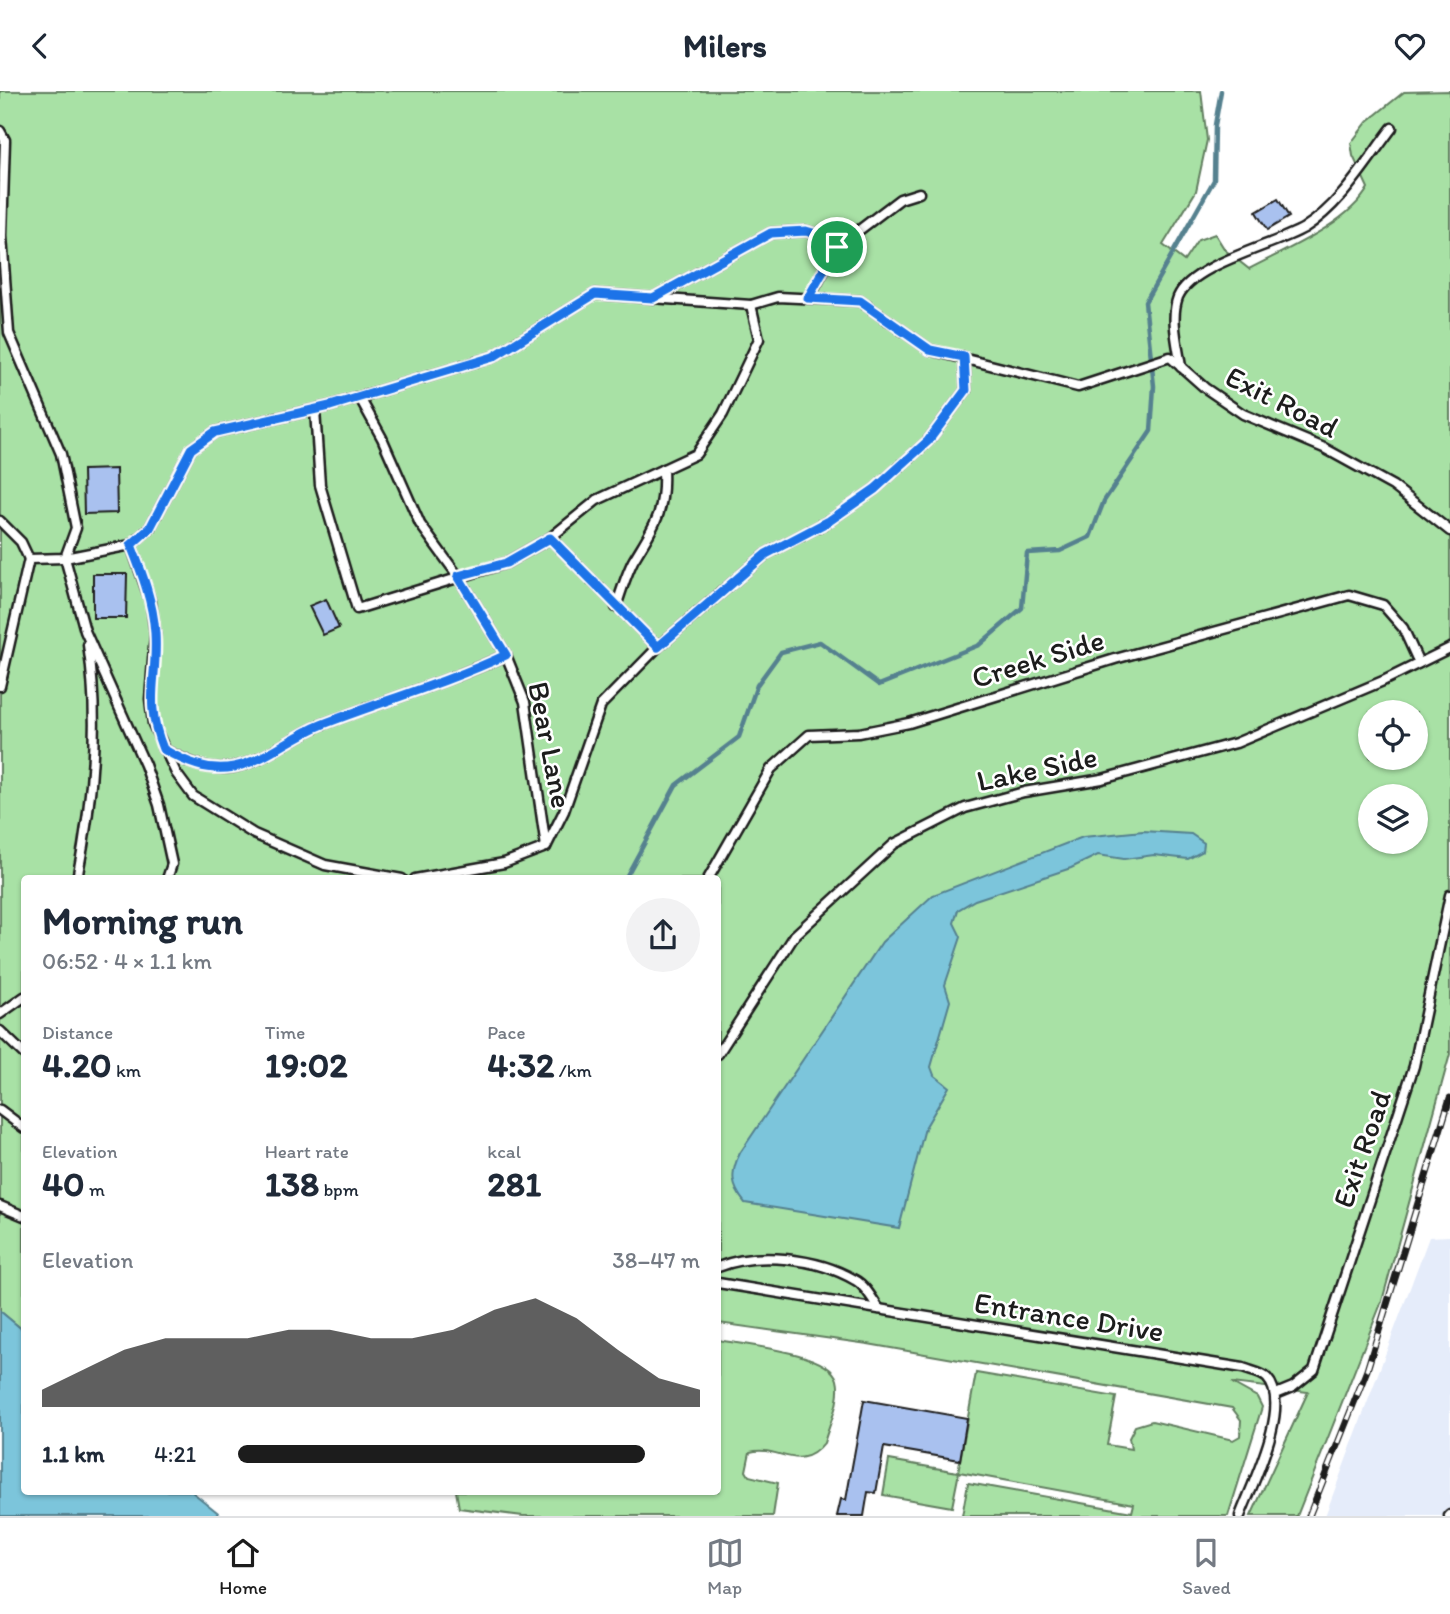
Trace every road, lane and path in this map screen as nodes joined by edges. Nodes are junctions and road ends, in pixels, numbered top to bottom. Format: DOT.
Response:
graph roads {
  1 [pos="1392,128"];
  2 [pos="0,131"];
  3 [pos="919,193"];
  4 [pos="837,247"];
  5 [pos="653,298"];
  6 [pos="808,298"];
  7 [pos="751,306"];
  8 [pos="0,320"];
  9 [pos="9,333"];
  10 [pos="964,357"];
  11 [pos="1181,367"];
  12 [pos="360,398"];
  13 [pos="315,410"];
  14 [pos="663,469"];
  15 [pos="0,521"];
  16 [pos="1450,530"];
  17 [pos="550,538"];
  18 [pos="131,545"];
  19 [pos="65,558"];
  20 [pos="29,559"];
  21 [pos="458,576"];
  22 [pos="616,607"];
  23 [pos="85,631"];
  24 [pos="658,647"];
  25 [pos="1450,648"];
  26 [pos="506,655"];
  27 [pos="1419,663"];
  28 [pos="0,686"];
  29 [pos="163,749"];
  30 [pos="546,847"];
  31 [pos="78,875"];
  32 [pos="169,875"];
  33 [pos="380,875"];
  34 [pos="437,875"];
  35 [pos="710,875"];
  36 [pos="1450,895"];
  37 [pos="21,999"];
  38 [pos="0,1014"];
  39 [pos="0,1031"];
  40 [pos="721,1049"];
  41 [pos="21,1052"];
  42 [pos="0,1110"];
  43 [pos="21,1126"];
  44 [pos="0,1206"];
  45 [pos="21,1215"];
  46 [pos="721,1266"];
  47 [pos="721,1283"];
  48 [pos="879,1309"];
  49 [pos="1276,1394"];
  50 [pos="1240,1516"];
  1 -- 11 [label="lane"];
  2 -- 9 [label="lane"];
  3 -- 4 [label="lane"];
  4 -- 5 [label="lane"];
  4 -- 6 [label="lane"];
  5 -- 7 [label="lane, Exit Road"];
  5 -- 12 [label="lane, Exit Road"];
  6 -- 7 [label="lane, Exit Road"];
  6 -- 10 [label="lane, Exit Road"];
  7 -- 14 [label="lane"];
  8 -- 9 [label="lane"];
  9 -- 19 [label="lane"];
  10 -- 11 [label="lane, Exit Road"];
  10 -- 24 [label="lane"];
  11 -- 16 [label="lane, Exit Road"];
  12 -- 13 [label="lane, Exit Road"];
  12 -- 21 [label="lane, Bear Lane"];
  13 -- 18 [label="lane, Exit Road"];
  13 -- 21 [label="lane"];
  14 -- 17 [label="lane"];
  14 -- 22 [label="lane"];
  15 -- 20 [label="lane"];
  17 -- 21 [label="lane"];
  17 -- 22 [label="lane"];
  18 -- 19 [label="lane"];
  18 -- 29 [label="lane"];
  19 -- 20 [label="lane"];
  19 -- 23 [label="lane"];
  20 -- 28 [label="lane"];
  21 -- 26 [label="lane, Bear Lane"];
  22 -- 24 [label="lane"];
  23 -- 31 [label="lane"];
  23 -- 32 [label="lane"];
  24 -- 30 [label="lane"];
  25 -- 27 [label="lane, Lake Side"];
  26 -- 29 [label="lane"];
  26 -- 30 [label="lane, Bear Lane"];
  27 -- 35 [label="lane, Creek Side"];
  27 -- 40 [label="lane, Lake Side"];
  29 -- 33 [label="lane"];
  30 -- 34 [label="lane"];
  36 -- 49 [label="lane, Exit Road"];
  37 -- 38 [label="lane"];
  39 -- 41 [label="lane"];
  42 -- 43 [label="lane"];
  44 -- 45 [label="lane"];
  46 -- 48 [label="lane"];
  47 -- 48 [label="lane, Entrance Drive"];
  48 -- 49 [label="lane, Entrance Drive"];
  49 -- 50 [label="lane"];
}
